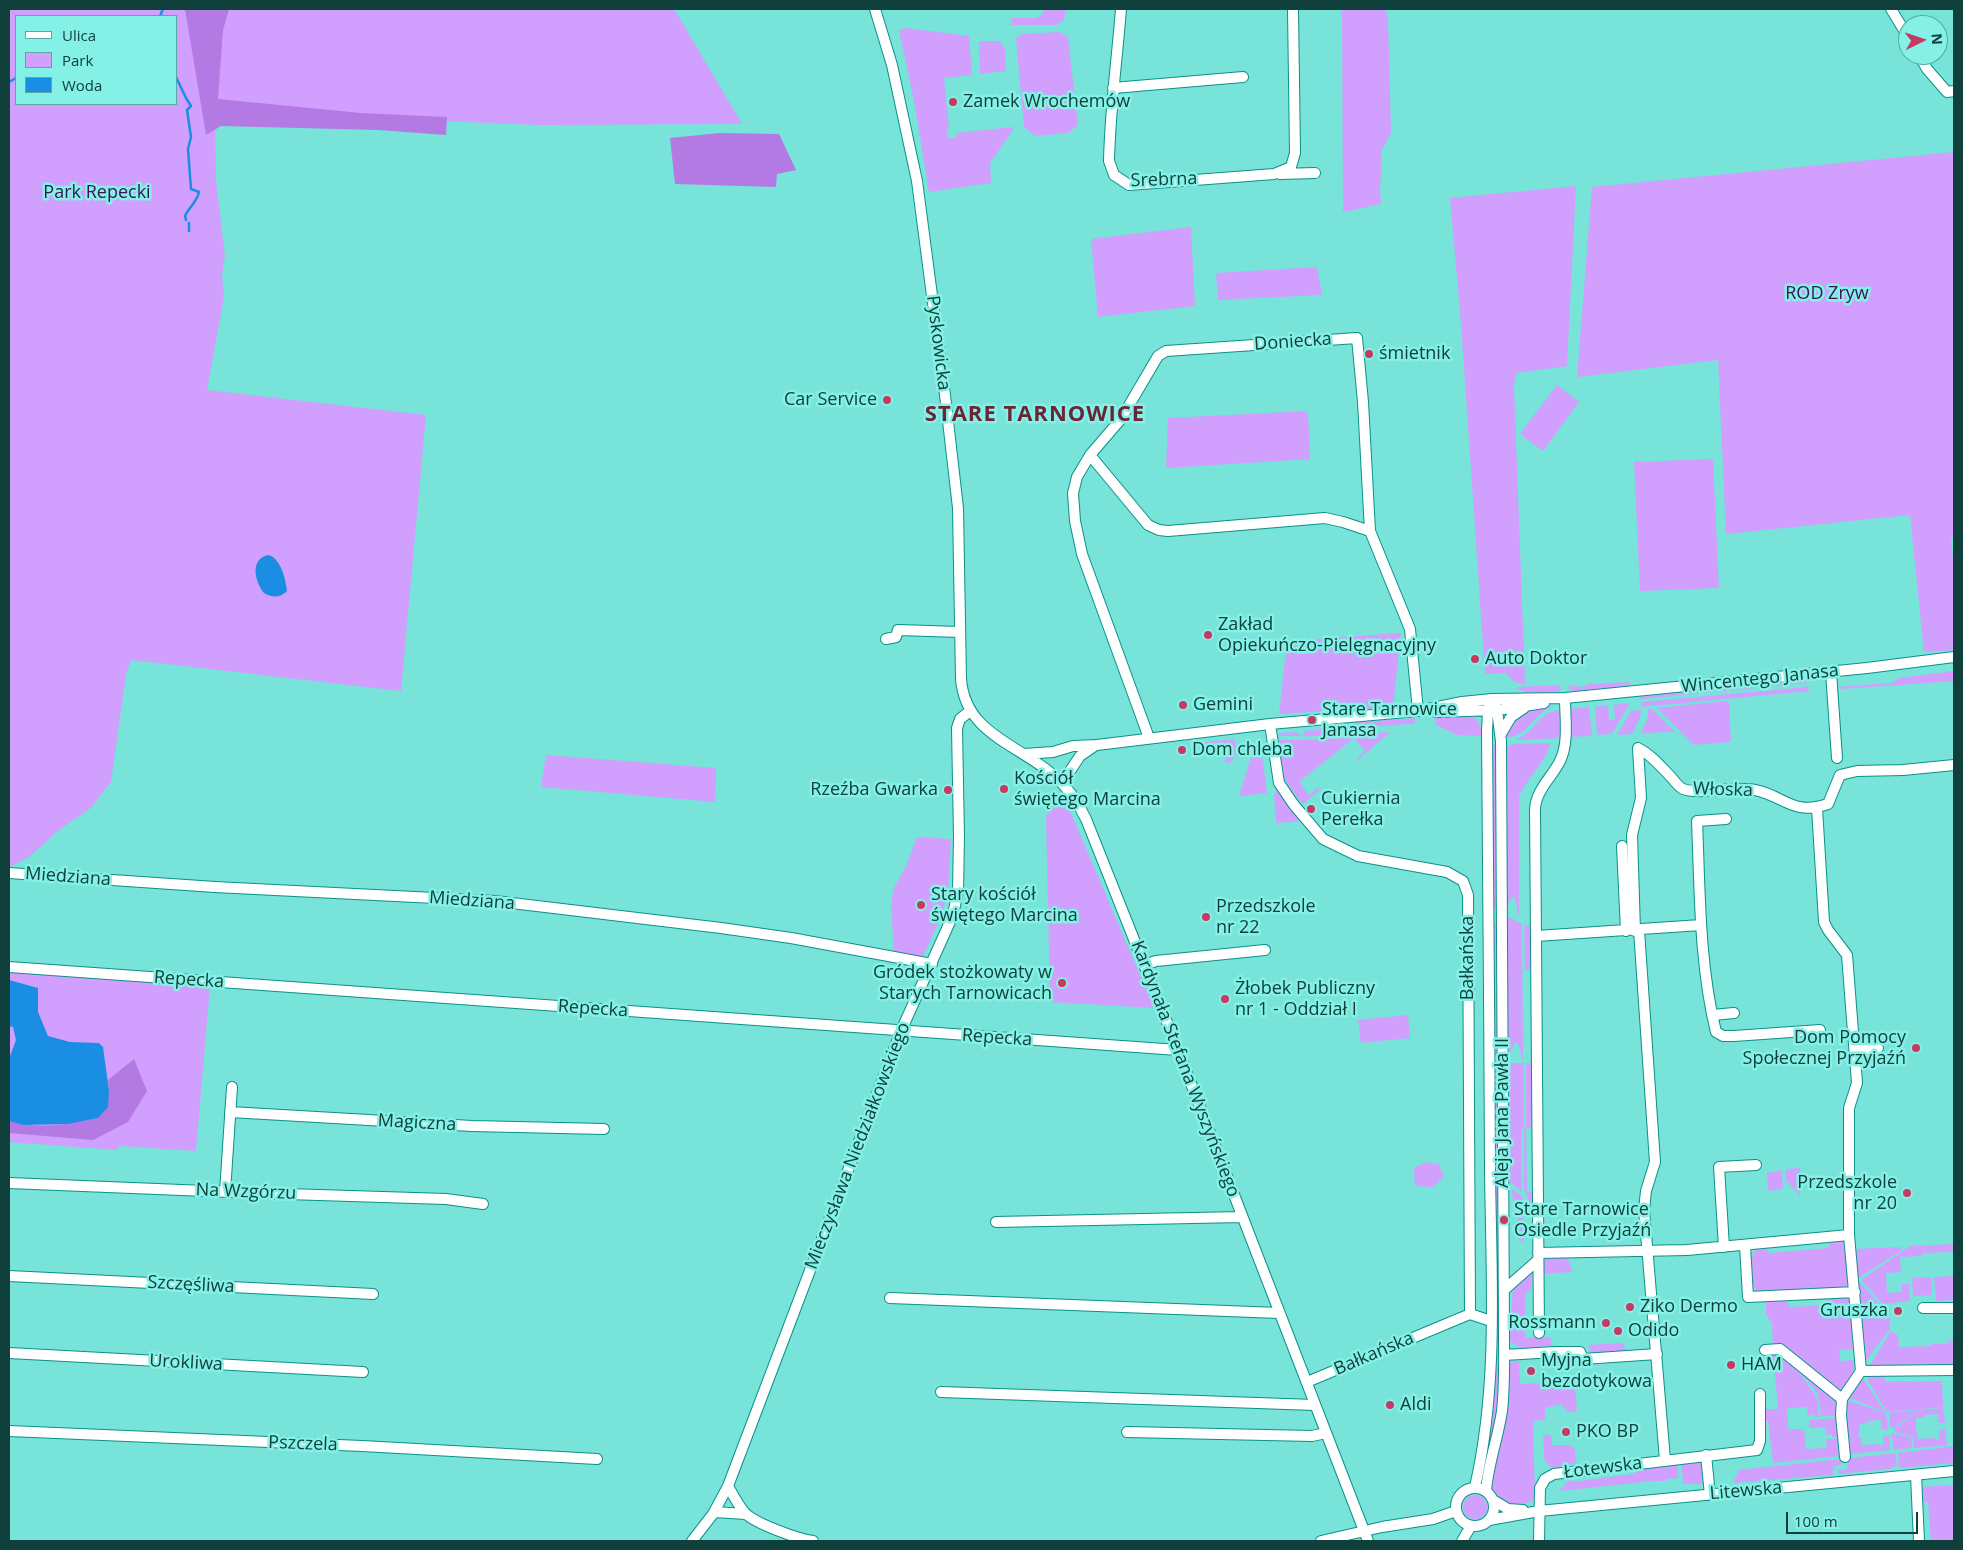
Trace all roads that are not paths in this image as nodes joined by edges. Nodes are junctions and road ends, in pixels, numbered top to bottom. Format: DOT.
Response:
graph roads {
  1 [pos="875,9"];
  2 [pos="1121,9"];
  3 [pos="1293,9"];
  4 [pos="1891,9"];
  5 [pos="1898,21"];
  6 [pos="1925,65"];
  7 [pos="1243,77"];
  8 [pos="1113,88"];
  9 [pos="1954,92"];
  10 [pos="1315,173"];
  11 [pos="1274,174"];
  12 [pos="1090,455"];
  13 [pos="1370,531"];
  14 [pos="960,632"];
  15 [pos="886,639"];
  16 [pos="1954,657"];
  17 [pos="1831,672"];
  18 [pos="1565,698"];
  19 [pos="1492,699"];
  20 [pos="1526,707"];
  21 [pos="970,711"];
  22 [pos="1418,711"];
  23 [pos="1470,711"];
  24 [pos="1492,711"];
  25 [pos="1270,724"];
  26 [pos="1487,731"];
  27 [pos="1501,734"];
  28 [pos="1148,738"];
  29 [pos="1096,745"];
  30 [pos="1053,752"];
  31 [pos="1024,754"];
  32 [pos="1838,758"];
  33 [pos="1954,765"];
  34 [pos="1043,767"];
  35 [pos="1062,783"];
  36 [pos="1817,808"];
  37 [pos="1726,819"];
  38 [pos="1622,846"];
  39 [pos="9,874"];
  40 [pos="1701,925"];
  41 [pos="1633,931"];
  42 [pos="1536,936"];
  43 [pos="1265,950"];
  44 [pos="932,964"];
  45 [pos="1144,965"];
  46 [pos="9,967"];
  47 [pos="1734,1013"];
  48 [pos="1712,1014"];
  49 [pos="1820,1030"];
  50 [pos="901,1031"];
  51 [pos="1878,1048"];
  52 [pos="1178,1050"];
  53 [pos="1855,1050"];
  54 [pos="232,1087"];
  55 [pos="230,1112"];
  56 [pos="604,1130"];
  57 [pos="1756,1165"];
  58 [pos="9,1182"];
  59 [pos="1646,1191"];
  60 [pos="225,1192"];
  61 [pos="482,1204"];
  62 [pos="1242,1217"];
  63 [pos="996,1222"];
  64 [pos="1850,1235"];
  65 [pos="1745,1245"];
  66 [pos="1724,1247"];
  67 [pos="1648,1251"];
  68 [pos="1538,1256"];
  69 [pos="9,1276"];
  70 [pos="1504,1290"];
  71 [pos="1854,1292"];
  72 [pos="373,1294"];
  73 [pos="890,1298"];
  74 [pos="1923,1308"];
  75 [pos="1954,1308"];
  76 [pos="1279,1313"];
  77 [pos="1470,1314"];
  78 [pos="1491,1322"];
  79 [pos="1539,1333"];
  80 [pos="1765,1350"];
  81 [pos="9,1354"];
  82 [pos="1657,1354"];
  83 [pos="1504,1355"];
  84 [pos="1954,1370"];
  85 [pos="1861,1371"];
  86 [pos="363,1372"];
  87 [pos="1307,1382"];
  88 [pos="941,1392"];
  89 [pos="1760,1394"];
  90 [pos="1842,1399"];
  91 [pos="1316,1405"];
  92 [pos="9,1431"];
  93 [pos="1127,1432"];
  94 [pos="1326,1433"];
  95 [pos="1706,1455"];
  96 [pos="1845,1457"];
  97 [pos="596,1459"];
  98 [pos="1665,1460"];
  99 [pos="1954,1471"];
  100 [pos="1916,1475"];
  101 [pos="728,1486"];
  102 [pos="1475,1487"];
  103 [pos="1486,1491"];
  104 [pos="1710,1495"];
  105 [pos="1493,1500"];
  106 [pos="1456,1511"];
  107 [pos="1539,1511"];
  108 [pos="714,1512"];
  109 [pos="746,1514"];
  110 [pos="1489,1520"];
  111 [pos="1471,1526"];
  112 [pos="1366,1537"];
  113 [pos="692,1541"];
  114 [pos="813,1541"];
  115 [pos="1321,1541"];
  116 [pos="1462,1541"];
  117 [pos="1539,1541"];
  118 [pos="1919,1541"];
  1 -- 14 [label="street, Pyskowicka"];
  2 -- 8 [label="street, Srebrna"];
  3 -- 11 [label="street"];
  4 -- 5 [label="street"];
  6 -- 9 [label="street"];
  7 -- 8 [label="street"];
  8 -- 11 [label="street, Srebrna"];
  10 -- 11 [label="street, Srebrna"];
  12 -- 13 [label="street"];
  12 -- 13 [label="street, Doniecka"];
  12 -- 28 [label="street, Doniecka"];
  13 -- 22 [label="street, Doniecka"];
  14 -- 15 [label="street"];
  14 -- 21 [label="street, Pyskowicka"];
  16 -- 17 [label="street, Wincentego Janasa"];
  17 -- 18 [label="street, Wincentego Janasa"];
  17 -- 32 [label="street"];
  18 -- 19 [label="street, Wincentego Janasa"];
  18 -- 20 [label="street, Wincentego Janasa"];
  18 -- 42 [label="street"];
  19 -- 22 [label="street, Wincentego Janasa"];
  19 -- 24 [label="street, Aleja Jana Pawła II"];
  20 -- 24 [label="street, Wincentego Janasa"];
  20 -- 27 [label="street"];
  21 -- 31 [label="street, Kardynała Stefana Wyszyńskiego"];
  21 -- 44 [label="street, Mieczysława Niedziałkowskiego"];
  22 -- 23 [label="street, Wincentego Janasa"];
  22 -- 25 [label="street, Wincentego Janasa"];
  23 -- 24 [label="street, Wincentego Janasa"];
  23 -- 26 [label="street"];
  24 -- 26 [label="street, Aleja Jana Pawła II"];
  24 -- 27 [label="street, Aleja Jana Pawła II"];
  25 -- 28 [label="street, Wincentego Janasa"];
  25 -- 77 [label="street, Bałkańska"];
  26 -- 78 [label="street, Aleja Jana Pawła II"];
  27 -- 70 [label="street, Aleja Jana Pawła II"];
  28 -- 29 [label="street, Wincentego Janasa"];
  29 -- 30 [label="street, Wincentego Janasa"];
  29 -- 35 [label="street"];
  30 -- 31 [label="street, Wincentego Janasa"];
  30 -- 34 [label="street"];
  31 -- 34 [label="street, Kardynała Stefana Wyszyńskiego"];
  33 -- 36 [label="street"];
  34 -- 35 [label="street, Kardynała Stefana Wyszyńskiego"];
  35 -- 45 [label="street, Kardynała Stefana Wyszyńskiego"];
  36 -- 41 [label="street, Włoska"];
  36 -- 53 [label="street"];
  37 -- 40 [label="street, Włoska"];
  38 -- 41 [label="street, Włoska"];
  39 -- 44 [label="street, Miedziana"];
  40 -- 41 [label="street"];
  40 -- 48 [label="street, Włoska"];
  41 -- 42 [label="street"];
  41 -- 59 [label="street, Włoska"];
  42 -- 68 [label="street"];
  43 -- 45 [label="street"];
  44 -- 50 [label="street, Mieczysława Niedziałkowskiego"];
  45 -- 52 [label="street, Kardynała Stefana Wyszyńskiego"];
  46 -- 50 [label="street, Repecka"];
  47 -- 48 [label="street"];
  48 -- 49 [label="street, Włoska"];
  50 -- 52 [label="street, Repecka"];
  50 -- 101 [label="street, Mieczysława Niedziałkowskiego"];
  51 -- 53 [label="street"];
  52 -- 62 [label="street, Kardynała Stefana Wyszyńskiego"];
  53 -- 64 [label="street"];
  54 -- 55 [label="street"];
  55 -- 56 [label="street, Magiczna"];
  55 -- 60 [label="street"];
  57 -- 66 [label="street"];
  58 -- 60 [label="street, Na Wzgórzu"];
  59 -- 67 [label="street, Łotewska"];
  60 -- 61 [label="street, Na Wzgórzu"];
  62 -- 63 [label="street"];
  62 -- 76 [label="street, Kardynała Stefana Wyszyńskiego"];
  64 -- 65 [label="street"];
  64 -- 71 [label="street"];
  65 -- 66 [label="street"];
  65 -- 71 [label="street"];
  66 -- 67 [label="street"];
  67 -- 68 [label="street"];
  67 -- 82 [label="street, Łotewska"];
  68 -- 70 [label="street"];
  68 -- 79 [label="street"];
  69 -- 72 [label="street, Szczęśliwa"];
  70 -- 83 [label="street, Aleja Jana Pawła II"];
  71 -- 85 [label="street"];
  73 -- 76 [label="street"];
  74 -- 75 [label="street"];
  76 -- 87 [label="street, Kardynała Stefana Wyszyńskiego"];
  77 -- 78 [label="street"];
  77 -- 87 [label="street, Bałkańska"];
  78 -- 102 [label="street, Aleja Jana Pawła II"];
  80 -- 90 [label="street"];
  81 -- 86 [label="street, Urokliwa"];
  82 -- 83 [label="street"];
  82 -- 98 [label="street, Łotewska"];
  83 -- 103 [label="street, Aleja Jana Pawła II"];
  84 -- 85 [label="street"];
  85 -- 90 [label="street"];
  87 -- 91 [label="street, Kardynała Stefana Wyszyńskiego"];
  88 -- 91 [label="street"];
  89 -- 95 [label="street, Łotewska"];
  90 -- 96 [label="street"];
  91 -- 94 [label="street, Kardynała Stefana Wyszyńskiego"];
  92 -- 97 [label="street, Pszczela"];
  93 -- 94 [label="street"];
  94 -- 112 [label="street, Kardynała Stefana Wyszyńskiego"];
  95 -- 98 [label="street, Łotewska"];
  95 -- 104 [label="street"];
  98 -- 107 [label="street, Łotewska"];
  99 -- 100 [label="street, Litewska"];
  100 -- 104 [label="street, Litewska"];
  100 -- 118 [label="street"];
  101 -- 108 [label="street, Mieczysława Niedziałkowskiego"];
  101 -- 109 [label="street"];
  102 -- 103 [label="street"];
  102 -- 106 [label="street"];
  103 -- 105 [label="street"];
  104 -- 107 [label="street, Litewska"];
  105 -- 107 [label="street, Litewska"];
  105 -- 110 [label="street"];
  106 -- 111 [label="street"];
  106 -- 112 [label="street"];
  107 -- 110 [label="street, Litewska"];
  107 -- 117 [label="street, Łotewska"];
  108 -- 109 [label="street"];
  108 -- 113 [label="street, Mieczysława Niedziałkowskiego"];
  109 -- 114 [label="street"];
  110 -- 111 [label="street"];
  111 -- 116 [label="street"];
  112 -- 115 [label="street"];
}
